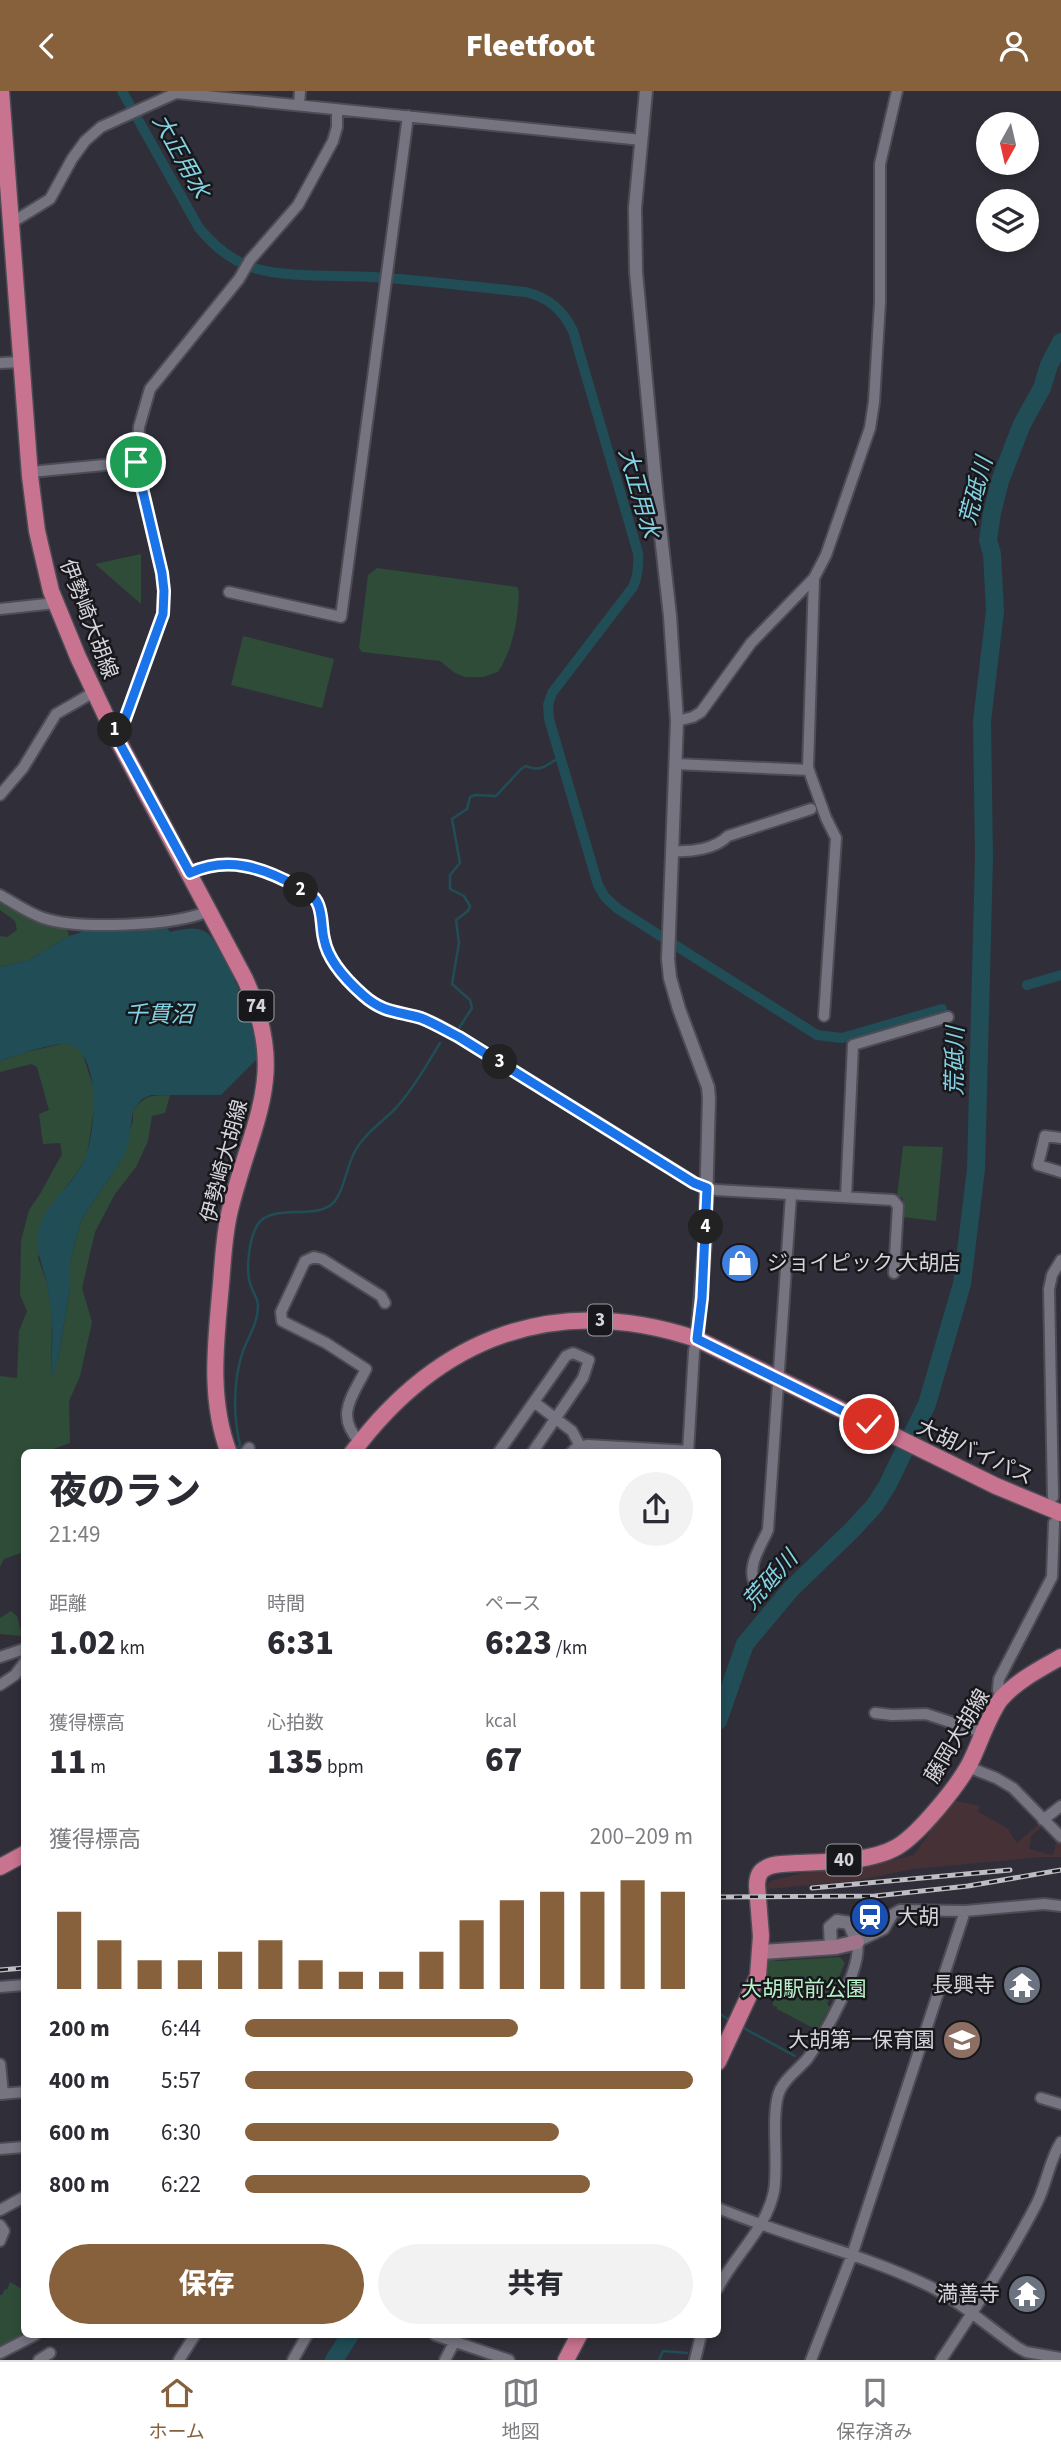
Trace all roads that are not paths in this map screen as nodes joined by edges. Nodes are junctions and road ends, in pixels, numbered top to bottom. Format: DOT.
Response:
graph roads {
  1 [pos="1,91"];
  2 [pos="300,91"];
  3 [pos="646,91"];
  4 [pos="897,91"];
  5 [pos="176,92"];
  6 [pos="299,105"];
  7 [pos="337,110"];
  8 [pos="408,116"];
  9 [pos="642,140"];
  10 [pos="11,223"];
  11 [pos="21,362"];
  12 [pos="0,363"];
  13 [pos="136,462"];
  14 [pos="30,472"];
  15 [pos="814,578"];
  16 [pos="229,592"];
  17 [pos="56,603"];
  18 [pos="0,608"];
  19 [pos="94,692"];
  20 [pos="677,721"];
  21 [pos="113,731"];
  22 [pos="677,765"];
  23 [pos="809,770"];
  24 [pos="0,795"];
  25 [pos="811,809"];
  26 [pos="674,852"];
  27 [pos="190,873"];
  28 [pos="0,895"];
  29 [pos="209,911"];
  30 [pos="824,1016"];
  31 [pos="948,1017"];
  32 [pos="1061,1138"];
  33 [pos="1061,1172"];
  34 [pos="707,1188"];
  35 [pos="791,1195"];
  36 [pos="846,1197"];
  37 [pos="1061,1260"];
  38 [pos="894,1273"];
  39 [pos="385,1303"];
  40 [pos="697,1339"];
  41 [pos="779,1379"];
  42 [pos="534,1402"];
  43 [pos="1056,1404"];
  44 [pos="556,1418"];
  45 [pos="356,1447"];
  46 [pos="226,1449"];
  47 [pos="501,1449"];
  48 [pos="535,1449"];
  49 [pos="575,1449"];
  50 [pos="689,1449"];
  51 [pos="1053,1497"];
  52 [pos="1057,1518"];
  53 [pos="756,1586"];
  54 [pos="21,1650"];
  55 [pos="0,1657"];
  56 [pos="1061,1657"];
  57 [pos="21,1667"];
  58 [pos="0,1685"];
  59 [pos="1002,1699"];
  60 [pos="875,1713"];
  61 [pos="984,1733"];
  62 [pos="968,1767"];
  63 [pos="1061,1806"];
  64 [pos="1043,1819"];
  65 [pos="1061,1837"];
  66 [pos="21,1856"];
  67 [pos="0,1867"];
  68 [pos="1061,1906"];
  69 [pos="965,1911"];
  70 [pos="857,1942"];
  71 [pos="831,1947"];
  72 [pos="761,1952"];
  73 [pos="21,1985"];
  74 [pos="0,1987"];
  75 [pos="721,2052"];
  76 [pos="0,2064"];
  77 [pos="21,2092"];
  78 [pos="1,2094"];
  79 [pos="1041,2098"];
  80 [pos="1061,2103"];
  81 [pos="1061,2142"];
  82 [pos="21,2147"];
  83 [pos="0,2149"];
  84 [pos="21,2199"];
  85 [pos="721,2209"];
  86 [pos="0,2210"];
  87 [pos="0,2225"];
  88 [pos="759,2225"];
  89 [pos="0,2241"];
  90 [pos="852,2255"];
  91 [pos="721,2283"];
  92 [pos="971,2315"];
  93 [pos="29,2338"];
  94 [pos="193,2338"];
  95 [pos="305,2338"];
  96 [pos="456,2338"];
  97 [pos="577,2338"];
  98 [pos="701,2338"];
  99 [pos="0,2353"];
  100 [pos="50,2353"];
  101 [pos="1061,2358"];
  102 [pos="40,2360"];
  103 [pos="179,2360"];
  104 [pos="293,2360"];
  105 [pos="445,2360"];
  106 [pos="509,2360"];
  107 [pos="566,2360"];
  108 [pos="695,2360"];
  109 [pos="810,2360"];
  110 [pos="941,2360"];
  1 -- 10 [label="main road, 伊勢崎大胡線 / 74"];
  2 -- 6 [label="street"];
  3 -- 9 [label="street"];
  4 -- 15 [label="street"];
  5 -- 6 [label="street"];
  5 -- 10 [label="street"];
  6 -- 7 [label="street"];
  7 -- 8 [label="street"];
  7 -- 13 [label="street"];
  8 -- 9 [label="street"];
  8 -- 16 [label="street"];
  9 -- 20 [label="street"];
  10 -- 11 [label="main road, 伊勢崎大胡線 / 74"];
  11 -- 12 [label="street"];
  11 -- 14 [label="main road, 伊勢崎大胡線 / 74"];
  13 -- 14 [label="street"];
  13 -- 21 [label="street"];
  14 -- 17 [label="main road, 伊勢崎大胡線 / 74"];
  15 -- 20 [label="street"];
  15 -- 23 [label="street"];
  17 -- 18 [label="street"];
  17 -- 19 [label="main road, 伊勢崎大胡線 / 74"];
  19 -- 21 [label="main road, 伊勢崎大胡線 / 74"];
  19 -- 24 [label="street"];
  20 -- 22 [label="street"];
  21 -- 27 [label="main road, 伊勢崎大胡線 / 74"];
  22 -- 23 [label="street"];
  22 -- 26 [label="street"];
  23 -- 30 [label="street"];
  25 -- 26 [label="street"];
  26 -- 34 [label="street"];
  27 -- 29 [label="main road, 伊勢崎大胡線 / 74"];
  27 -- 34 [label="street"];
  28 -- 29 [label="street"];
  29 -- 46 [label="main road, 伊勢崎大胡線 / 74"];
  31 -- 36 [label="street"];
  32 -- 33 [label="street"];
  34 -- 35 [label="street"];
  34 -- 40 [label="street"];
  35 -- 36 [label="street"];
  35 -- 41 [label="street"];
  36 -- 38 [label="street"];
  37 -- 43 [label="street"];
  39 -- 45 [label="street"];
  40 -- 41 [label="main road, 大胡バイパス / 3"];
  40 -- 45 [label="main road, 大胡バイパス / 3"];
  40 -- 50 [label="street"];
  41 -- 52 [label="main road, 大胡バイパス / 3"];
  41 -- 53 [label="street"];
  42 -- 44 [label="street"];
  42 -- 44 [label="street"];
  42 -- 47 [label="street"];
  43 -- 51 [label="street"];
  44 -- 48 [label="street"];
  44 -- 49 [label="street"];
  52 -- 59 [label="street"];
  54 -- 55 [label="street"];
  56 -- 59 [label="main road, 藤岡大胡線 / 40"];
  57 -- 58 [label="street"];
  59 -- 61 [label="main road, 藤岡大胡線 / 40"];
  60 -- 61 [label="street"];
  61 -- 62 [label="main road, 藤岡大胡線 / 40"];
  62 -- 64 [label="street"];
  62 -- 72 [label="main road, 藤岡大胡線 / 40"];
  63 -- 64 [label="street"];
  64 -- 65 [label="street"];
  66 -- 67 [label="main road"];
  68 -- 69 [label="street"];
  69 -- 70 [label="street"];
  69 -- 90 [label="street"];
  70 -- 71 [label="main road"];
  70 -- 71 [label="street"];
  70 -- 88 [label="street"];
  71 -- 72 [label="main road"];
  72 -- 75 [label="main road, 藤岡大胡線 / 40"];
  73 -- 74 [label="street"];
  76 -- 78 [label="street"];
  77 -- 78 [label="street"];
  79 -- 80 [label="street"];
  81 -- 92 [label="street"];
  82 -- 83 [label="street"];
  84 -- 86 [label="street"];
  85 -- 88 [label="street"];
  87 -- 89 [label="street"];
  88 -- 90 [label="street"];
  88 -- 91 [label="street"];
  90 -- 92 [label="street"];
  90 -- 109 [label="street"];
  92 -- 101 [label="street"];
  92 -- 110 [label="street"];
  93 -- 99 [label="street"];
  94 -- 103 [label="street"];
  95 -- 104 [label="street"];
  96 -- 105 [label="street"];
  96 -- 106 [label="street"];
  97 -- 107 [label="main road"];
  98 -- 108 [label="street"];
  100 -- 102 [label="street"];
}
